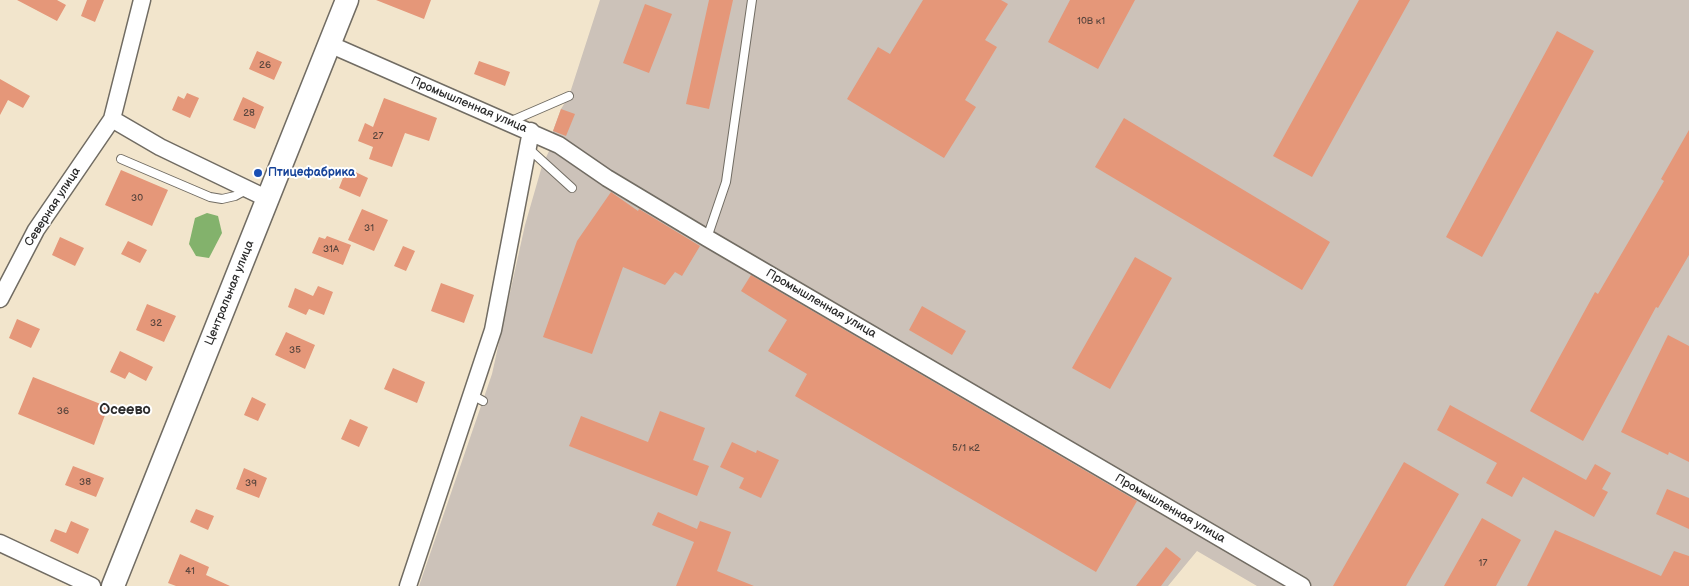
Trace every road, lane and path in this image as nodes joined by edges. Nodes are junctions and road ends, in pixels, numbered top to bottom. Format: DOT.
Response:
graph roads {
  1 [pos="142,0"];
  2 [pos="347,0"];
  3 [pos="752,0"];
  4 [pos="329,44"];
  5 [pos="569,96"];
  6 [pos="112,119"];
  7 [pos="509,122"];
  8 [pos="531,131"];
  9 [pos="528,148"];
  10 [pos="121,159"];
  11 [pos="572,188"];
  12 [pos="247,189"];
  13 [pos="268,199"];
  14 [pos="707,238"];
  15 [pos="0,298"];
  16 [pos="0,544"];
  17 [pos="92,586"];
  18 [pos="113,586"];
  19 [pos="408,586"];
  20 [pos="1302,586"];
  1 -- 6 [label="street, Северная улица"];
  2 -- 4 [label="main road, Центральная улица"];
  3 -- 14 [label="lane"];
  4 -- 7 [label="street, Промышленная улица"];
  4 -- 13 [label="main road, Центральная улица"];
  5 -- 7 [label="lane"];
  6 -- 12 [label="street"];
  6 -- 15 [label="street, Северная улица"];
  7 -- 8 [label="street, Промышленная улица"];
  8 -- 9 [label="street"];
  8 -- 14 [label="street, Промышленная улица"];
  9 -- 11 [label="lane"];
  9 -- 19 [label="street"];
  10 -- 12 [label="lane"];
  12 -- 13 [label="street"];
  13 -- 18 [label="main road, Центральная улица"];
  14 -- 20 [label="street, Промышленная улица"];
  16 -- 17 [label="street"];
}
